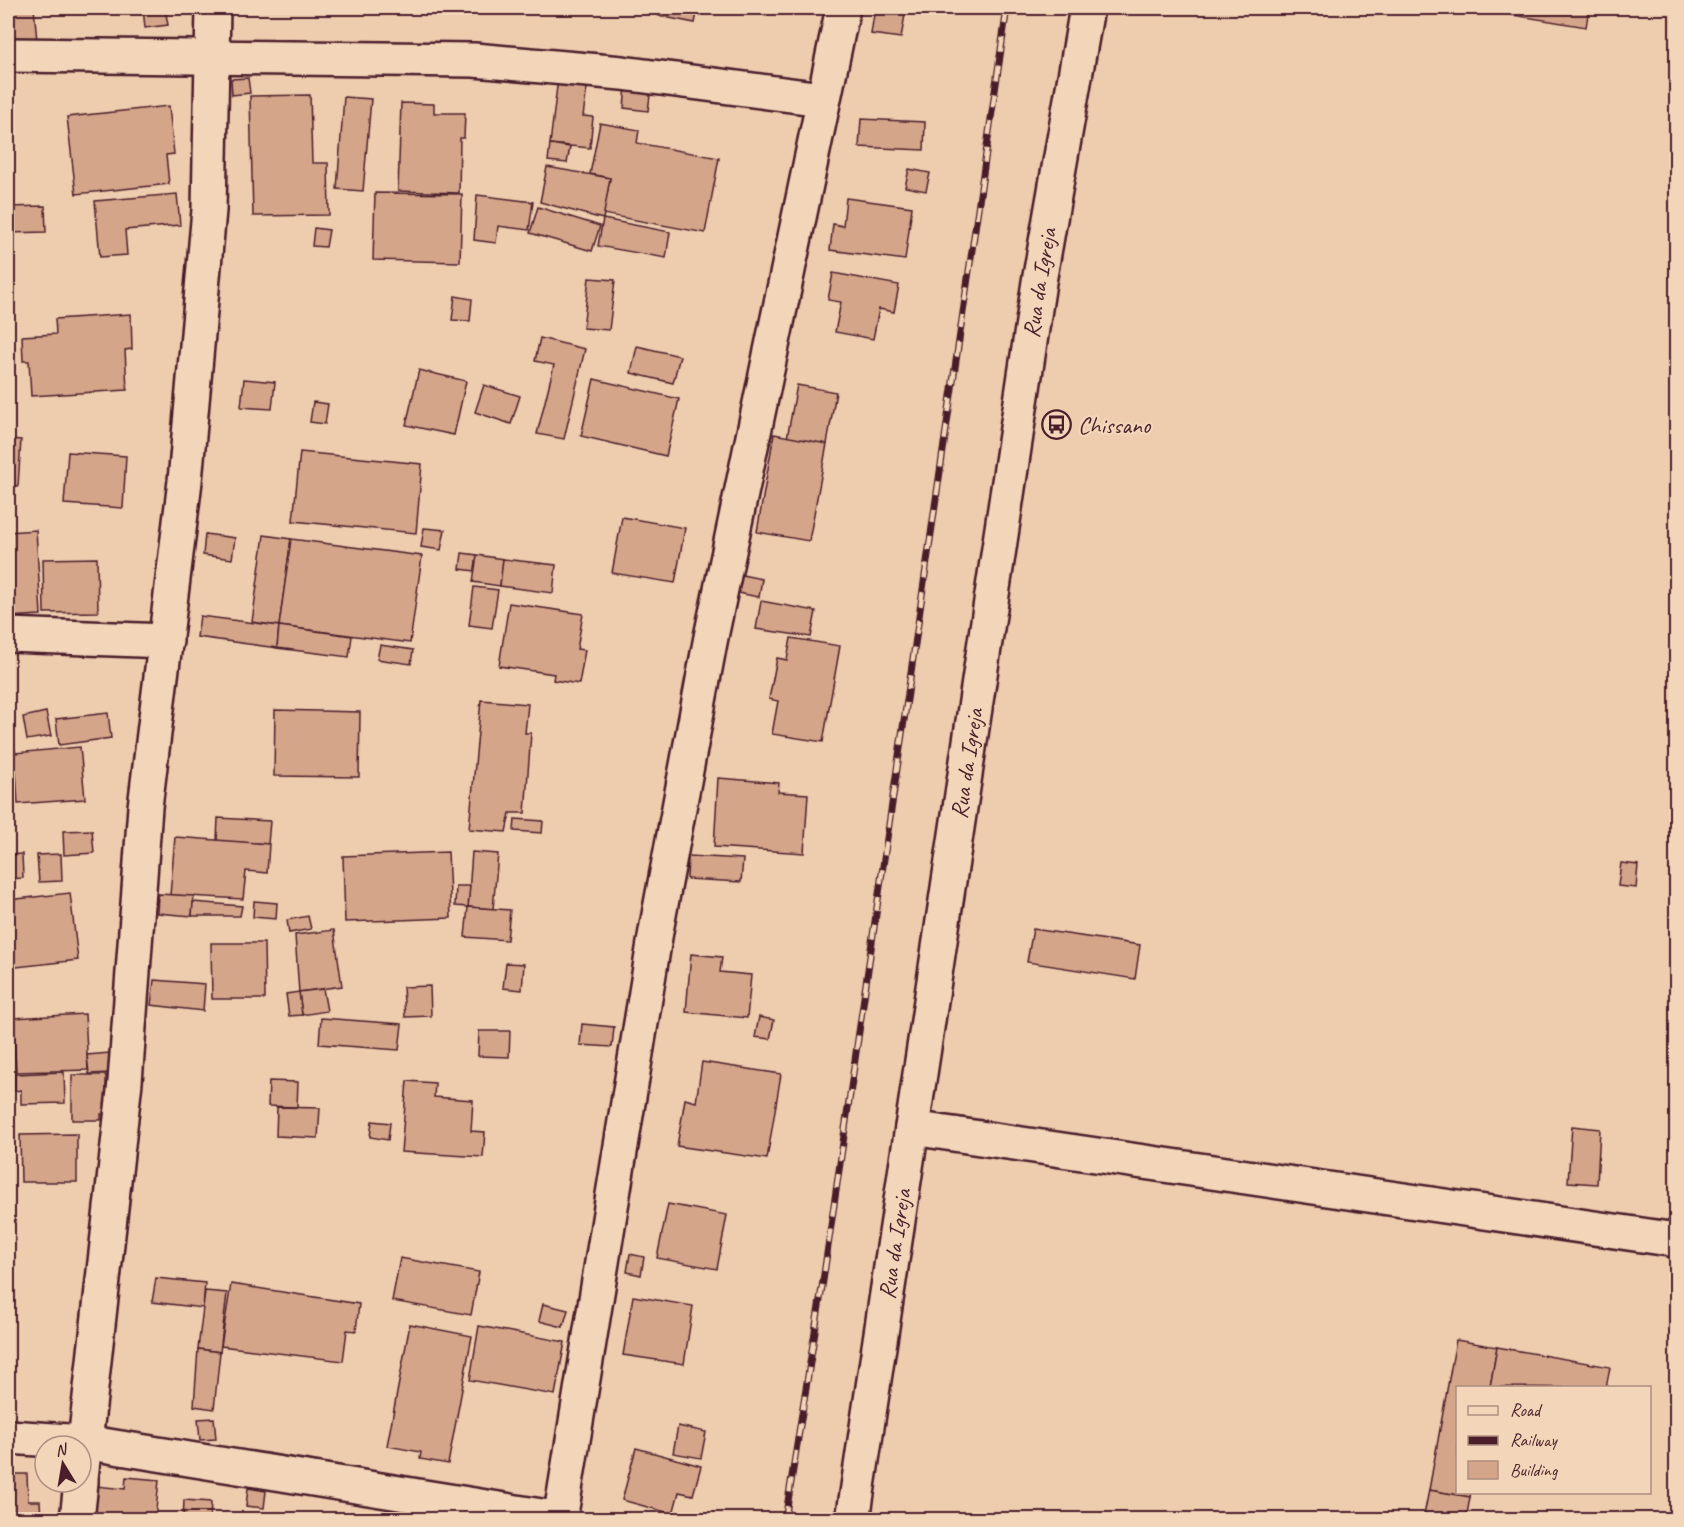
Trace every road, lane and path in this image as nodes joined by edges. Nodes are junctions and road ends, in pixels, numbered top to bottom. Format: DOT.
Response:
graph roads {
  1 [pos="213,8"];
  2 [pos="843,8"];
  3 [pos="1087,8"];
  4 [pos="8,55"];
  5 [pos="214,57"];
  6 [pos="822,99"];
  7 [pos="8,635"];
  8 [pos="166,641"];
  9 [pos="912,1128"];
  10 [pos="1677,1240"];
  11 [pos="85,1434"];
  12 [pos="8,1437"];
  13 [pos="33,1439"];
  14 [pos="93,1443"];
  15 [pos="80,1494"];
  16 [pos="560,1519"];
  17 [pos="78,1520"];
  18 [pos="853,1520"];
  1 -- 5 [label="street"];
  2 -- 6 [label="street"];
  3 -- 9 [label="street, Rua da Igreja"];
  4 -- 5 [label="street"];
  5 -- 6 [label="street"];
  5 -- 8 [label="street"];
  6 -- 16 [label="street"];
  7 -- 8 [label="street"];
  8 -- 11 [label="street"];
  9 -- 10 [label="street"];
  9 -- 18 [label="street, Rua da Igreja"];
  12 -- 13 [label="street"];
  14 -- 16 [label="street"];
  15 -- 17 [label="street"];
}
